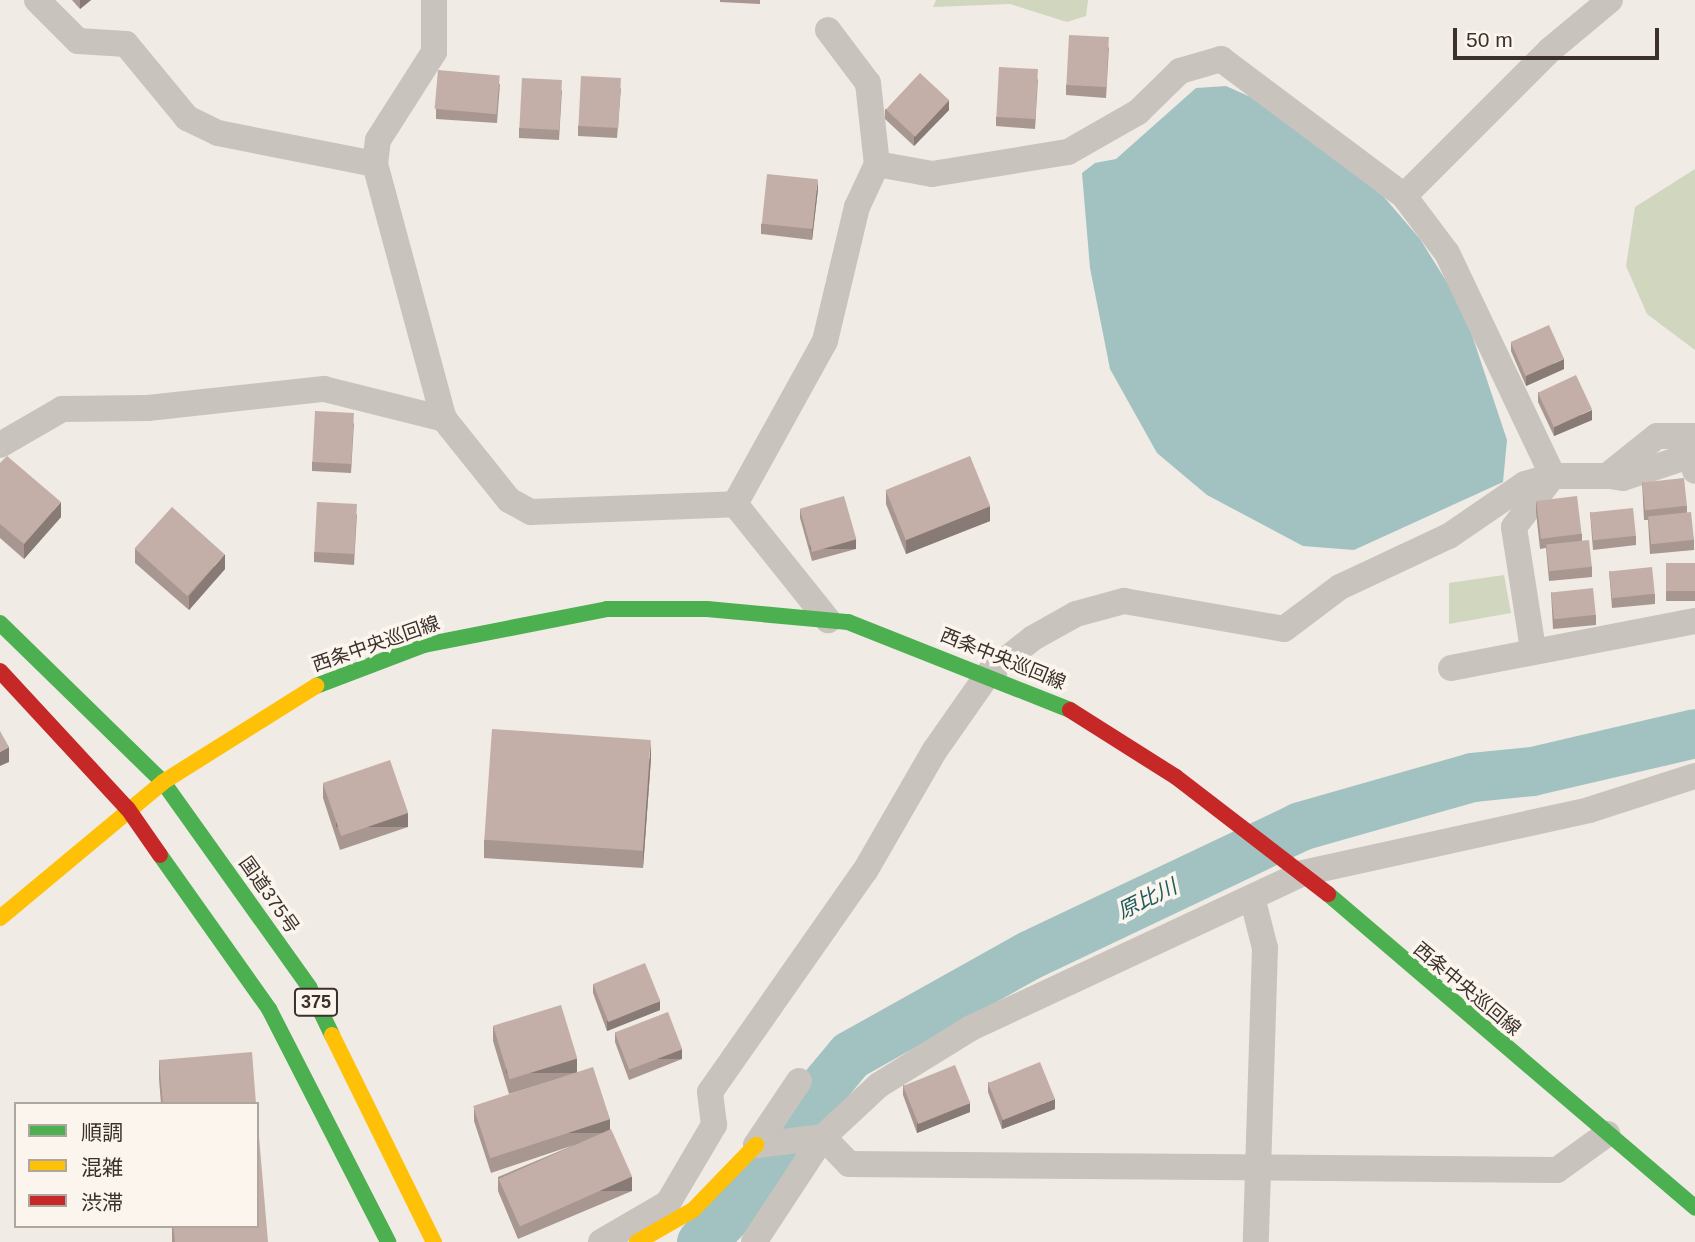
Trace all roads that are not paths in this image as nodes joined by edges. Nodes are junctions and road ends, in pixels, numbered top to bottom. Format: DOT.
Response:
graph roads {
  1 [pos="37,0"];
  2 [pos="434,0"];
  3 [pos="1611,0"];
  4 [pos="828,30"];
  5 [pos="375,164"];
  6 [pos="877,164"];
  7 [pos="1404,196"];
  8 [pos="444,419"];
  9 [pos="1695,436"];
  10 [pos="0,445"];
  11 [pos="1695,471"];
  12 [pos="1553,476"];
  13 [pos="1607,476"];
  14 [pos="735,504"];
  15 [pos="828,620"];
  16 [pos="1695,621"];
  17 [pos="0,623"];
  18 [pos="1533,649"];
  19 [pos="1451,668"];
  20 [pos="0,671"];
  21 [pos="989,673"];
  22 [pos="1695,776"];
  23 [pos="163,782"];
  24 [pos="128,809"];
  25 [pos="1295,867"];
  26 [pos="1253,901"];
  27 [pos="0,918"];
  28 [pos="799,1081"];
  29 [pos="1607,1134"];
  30 [pos="823,1137"];
  31 [pos="756,1145"];
  32 [pos="1258,1171"];
  33 [pos="1695,1208"];
  34 [pos="388,1242"];
  35 [pos="434,1242"];
  36 [pos="601,1242"];
  37 [pos="637,1242"];
  38 [pos="754,1242"];
  39 [pos="1256,1242"];
  1 -- 5 [label="street"];
  2 -- 5 [label="street"];
  3 -- 7 [label="street"];
  4 -- 6 [label="street"];
  5 -- 8 [label="street"];
  6 -- 7 [label="street"];
  6 -- 14 [label="street"];
  7 -- 12 [label="street"];
  8 -- 10 [label="street"];
  8 -- 14 [label="street"];
  9 -- 13 [label="street"];
  11 -- 13 [label="street"];
  12 -- 13 [label="street"];
  12 -- 18 [label="street"];
  12 -- 21 [label="street"];
  14 -- 15 [label="street"];
  15 -- 21 [label="main road, 西条中央巡回線"];
  15 -- 23 [label="main road, 西条中央巡回線"];
  16 -- 18 [label="street"];
  17 -- 23 [label="main road, 国道375号 / 375"];
  18 -- 19 [label="street"];
  20 -- 24 [label="main road, 375"];
  21 -- 25 [label="main road, 西条中央巡回線"];
  21 -- 36 [label="street"];
  22 -- 25 [label="street"];
  23 -- 24 [label="main road, 西条中央巡回線"];
  23 -- 35 [label="main road, 国道375号 / 375"];
  24 -- 27 [label="main road"];
  24 -- 34 [label="main road, 375"];
  25 -- 26 [label="street"];
  25 -- 29 [label="main road, 西条中央巡回線"];
  26 -- 30 [label="street"];
  26 -- 32 [label="street"];
  28 -- 31 [label="street"];
  29 -- 32 [label="street"];
  29 -- 33 [label="main road, 西条中央巡回線"];
  30 -- 31 [label="street"];
  30 -- 32 [label="street"];
  30 -- 38 [label="street"];
  31 -- 37 [label="main road"];
  32 -- 39 [label="street"];
}
